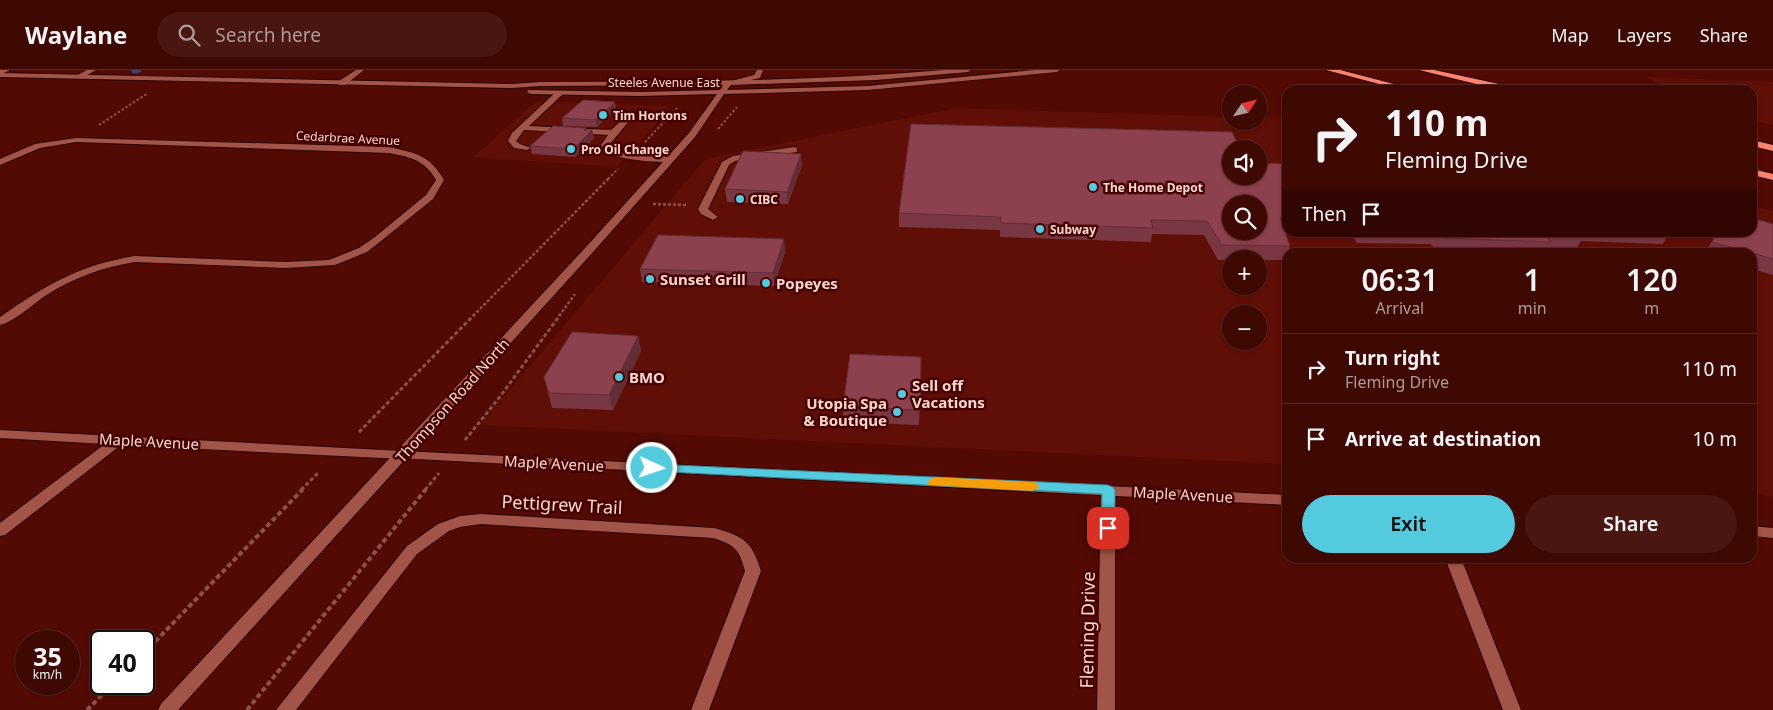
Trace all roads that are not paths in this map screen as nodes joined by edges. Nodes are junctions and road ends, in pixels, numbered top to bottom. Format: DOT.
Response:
graph roads {
  1 [pos="6,70"];
  2 [pos="93,70"];
  3 [pos="361,70"];
  4 [pos="760,70"];
  5 [pos="968,70"];
  6 [pos="1057,70"];
  7 [pos="1330,70"];
  8 [pos="1423,70"];
  9 [pos="0,74"];
  10 [pos="78,77"];
  11 [pos="342,83"];
  12 [pos="728,83"];
  13 [pos="1392,85"];
  14 [pos="1490,85"];
  15 [pos="512,86"];
  16 [pos="560,93"];
  17 [pos="723,93"];
  18 [pos="632,113"];
  19 [pos="523,128"];
  20 [pos="613,133"];
  21 [pos="1757,144"];
  22 [pos="526,148"];
  23 [pos="1773,148"];
  24 [pos="794,150"];
  25 [pos="670,160"];
  26 [pos="0,162"];
  27 [pos="1757,173"];
  28 [pos="1773,177"];
  29 [pos="713,217"];
  30 [pos="0,322"];
  31 [pos="0,434"];
  32 [pos="120,439"];
  33 [pos="402,455"];
  34 [pos="1108,490"];
  35 [pos="1282,500"];
  36 [pos="0,531"];
  37 [pos="1757,531"];
  38 [pos="1773,533"];
  39 [pos="1456,563"];
  40 [pos="167,710"];
  41 [pos="285,710"];
  42 [pos="700,710"];
  43 [pos="1106,710"];
  44 [pos="1512,710"];
  1 -- 9 [label="main road"];
  2 -- 10 [label="main road"];
  3 -- 11 [label="main road"];
  4 -- 12 [label="main road"];
  5 -- 12 [label="main road, Steeles Avenue East"];
  6 -- 17 [label="main road, Steeles Avenue East"];
  7 -- 13 [label="highway"];
  8 -- 14 [label="highway"];
  9 -- 10 [label="main road, Steeles Avenue East"];
  10 -- 11 [label="main road, Steeles Avenue East"];
  11 -- 15 [label="main road, Steeles Avenue East"];
  12 -- 15 [label="main road, Steeles Avenue East"];
  12 -- 17 [label="main road, Thompson Road North"];
  15 -- 16 [label="main road, Steeles Avenue East"];
  16 -- 17 [label="main road, Steeles Avenue East"];
  16 -- 19 [label="main road"];
  17 -- 25 [label="main road, Thompson Road North"];
  18 -- 20 [label="main road"];
  19 -- 20 [label="main road"];
  19 -- 22 [label="main road"];
  20 -- 25 [label="main road"];
  21 -- 23 [label="highway"];
  24 -- 29 [label="main road"];
  25 -- 33 [label="main road, Thompson Road North"];
  26 -- 30 [label="main road, Cedarbrae Avenue"];
  27 -- 28 [label="highway"];
  31 -- 32 [label="main road, Maple Avenue"];
  32 -- 33 [label="main road, Maple Avenue"];
  32 -- 36 [label="main road"];
  33 -- 34 [label="main road, Maple Avenue"];
  33 -- 40 [label="main road, Thompson Road North"];
  34 -- 35 [label="main road, Maple Avenue"];
  34 -- 43 [label="main road, Fleming Drive"];
  37 -- 38 [label="main road"];
  39 -- 44 [label="main road"];
  41 -- 42 [label="main road, Pettigrew Trail"];
}
